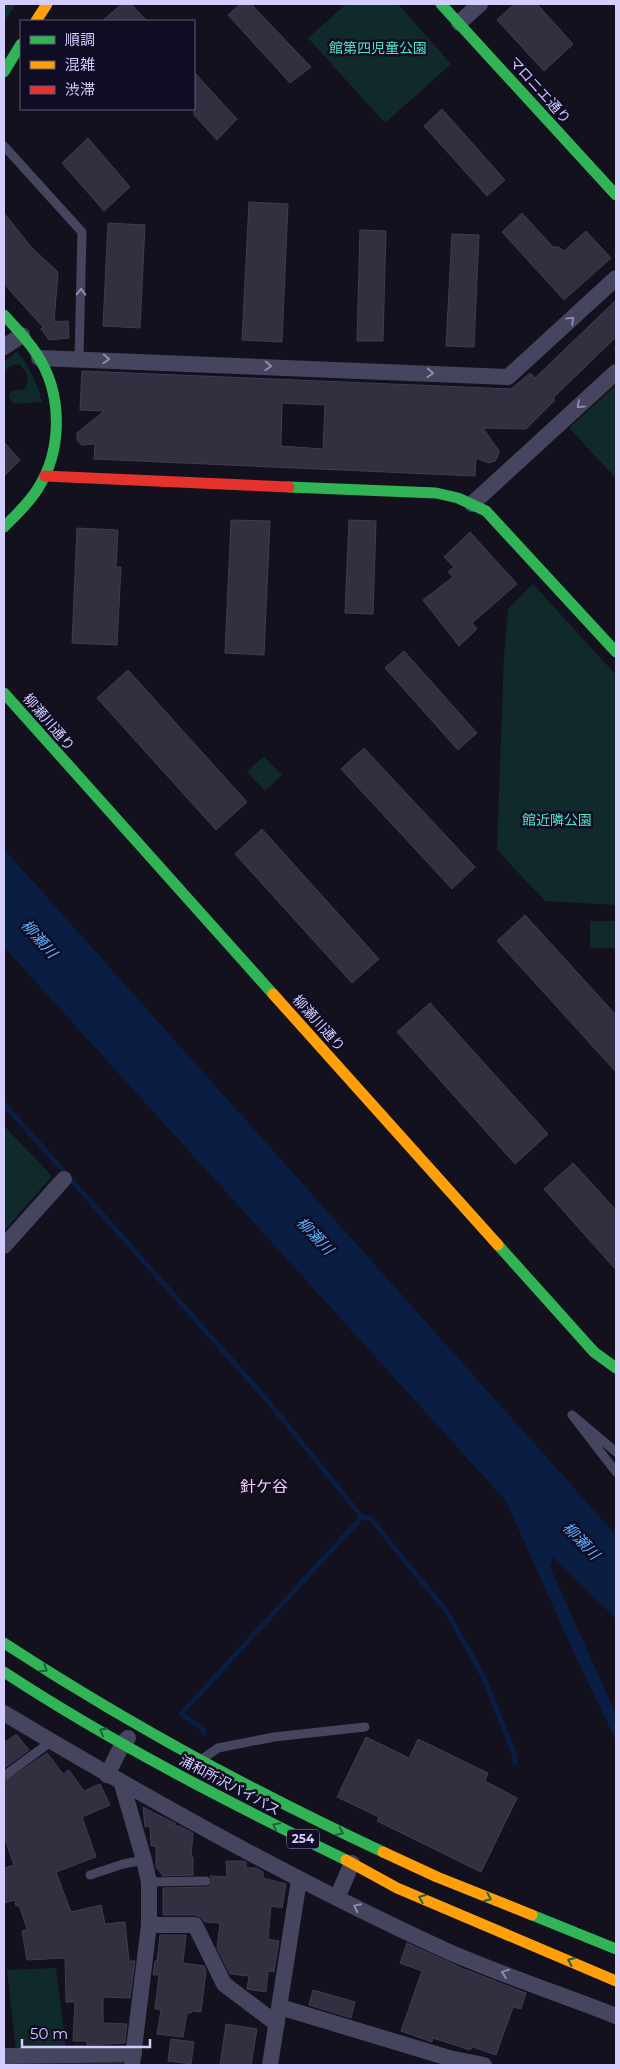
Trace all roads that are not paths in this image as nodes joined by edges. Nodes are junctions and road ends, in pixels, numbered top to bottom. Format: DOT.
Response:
graph roads {
  1 [pos="47,4"];
  2 [pos="441,4"];
  3 [pos="480,4"];
  4 [pos="37,20"];
  5 [pos="459,23"];
  6 [pos="20,46"];
  7 [pos="4,72"];
  8 [pos="4,146"];
  9 [pos="616,196"];
  10 [pos="616,278"];
  11 [pos="4,315"];
  12 [pos="22,335"];
  13 [pos="4,347"];
  14 [pos="39,358"];
  15 [pos="79,358"];
  16 [pos="616,372"];
  17 [pos="45,476"];
  18 [pos="472,504"];
  19 [pos="4,527"];
  20 [pos="616,652"];
  21 [pos="4,693"];
  22 [pos="64,1179"];
  23 [pos="4,1246"];
  24 [pos="616,1368"];
  25 [pos="616,1452"];
  26 [pos="616,1472"];
  27 [pos="4,1643"];
  28 [pos="4,1672"];
  29 [pos="4,1713"];
  30 [pos="141,1728"];
  31 [pos="365,1728"];
  32 [pos="52,1741"];
  33 [pos="122,1743"];
  34 [pos="201,1760"];
  35 [pos="107,1775"];
  36 [pos="4,1776"];
  37 [pos="122,1784"];
  38 [pos="144,1860"];
  39 [pos="352,1863"];
  40 [pos="90,1875"];
  41 [pos="206,1880"];
  42 [pos="299,1880"];
  43 [pos="149,1882"];
  44 [pos="337,1898"];
  45 [pos="150,1924"];
  46 [pos="616,1949"];
  47 [pos="616,1980"];
  48 [pos="280,2007"];
  49 [pos="616,2016"];
  50 [pos="277,2024"];
  51 [pos="4,2056"];
  52 [pos="133,2060"];
  53 [pos="270,2065"];
  54 [pos="484,2065"];
  1 -- 4 [label="main road"];
  2 -- 5 [label="main road, マロニエ通り"];
  3 -- 5 [label="street"];
  5 -- 9 [label="main road, マロニエ通り"];
  6 -- 7 [label="main road"];
  15 -- 8 [label="lane, one-way"];
  15 -- 10 [label="street, one-way"];
  11 -- 12 [label="main road"];
  12 -- 13 [label="street"];
  12 -- 14 [label="main road"];
  14 -- 15 [label="street"];
  14 -- 17 [label="main road"];
  16 -- 18 [label="street, one-way"];
  17 -- 18 [label="main road"];
  17 -- 19 [label="main road"];
  18 -- 20 [label="main road"];
  21 -- 24 [label="main road, 柳瀬川通り"];
  22 -- 23 [label="street"];
  25 -- 26 [label="lane"];
  27 -- 30 [label="main road, 浦和所沢バイパス / 254, one-way"];
  33 -- 28 [label="main road, 浦和所沢バイパス / 254, one-way"];
  29 -- 32 [label="street"];
  30 -- 33 [label="street"];
  30 -- 34 [label="main road, 浦和所沢バイパス / 254"];
  31 -- 34 [label="lane"];
  32 -- 35 [label="street"];
  32 -- 36 [label="lane"];
  33 -- 35 [label="street"];
  39 -- 33 [label="main road, 浦和所沢バイパス / 254, one-way"];
  34 -- 46 [label="main road, 浦和所沢バイパス / 254, one-way"];
  35 -- 37 [label="street"];
  37 -- 38 [label="street"];
  37 -- 42 [label="street"];
  38 -- 40 [label="lane"];
  38 -- 43 [label="street"];
  39 -- 44 [label="street"];
  47 -- 39 [label="main road, 浦和所沢バイパス / 254, one-way"];
  41 -- 43 [label="lane"];
  42 -- 44 [label="street"];
  42 -- 48 [label="street"];
  43 -- 45 [label="street"];
  49 -- 44 [label="street, one-way"];
  45 -- 50 [label="street"];
  45 -- 52 [label="street"];
  48 -- 50 [label="street"];
  48 -- 54 [label="street"];
  50 -- 53 [label="street"];
  51 -- 52 [label="street"];
}
